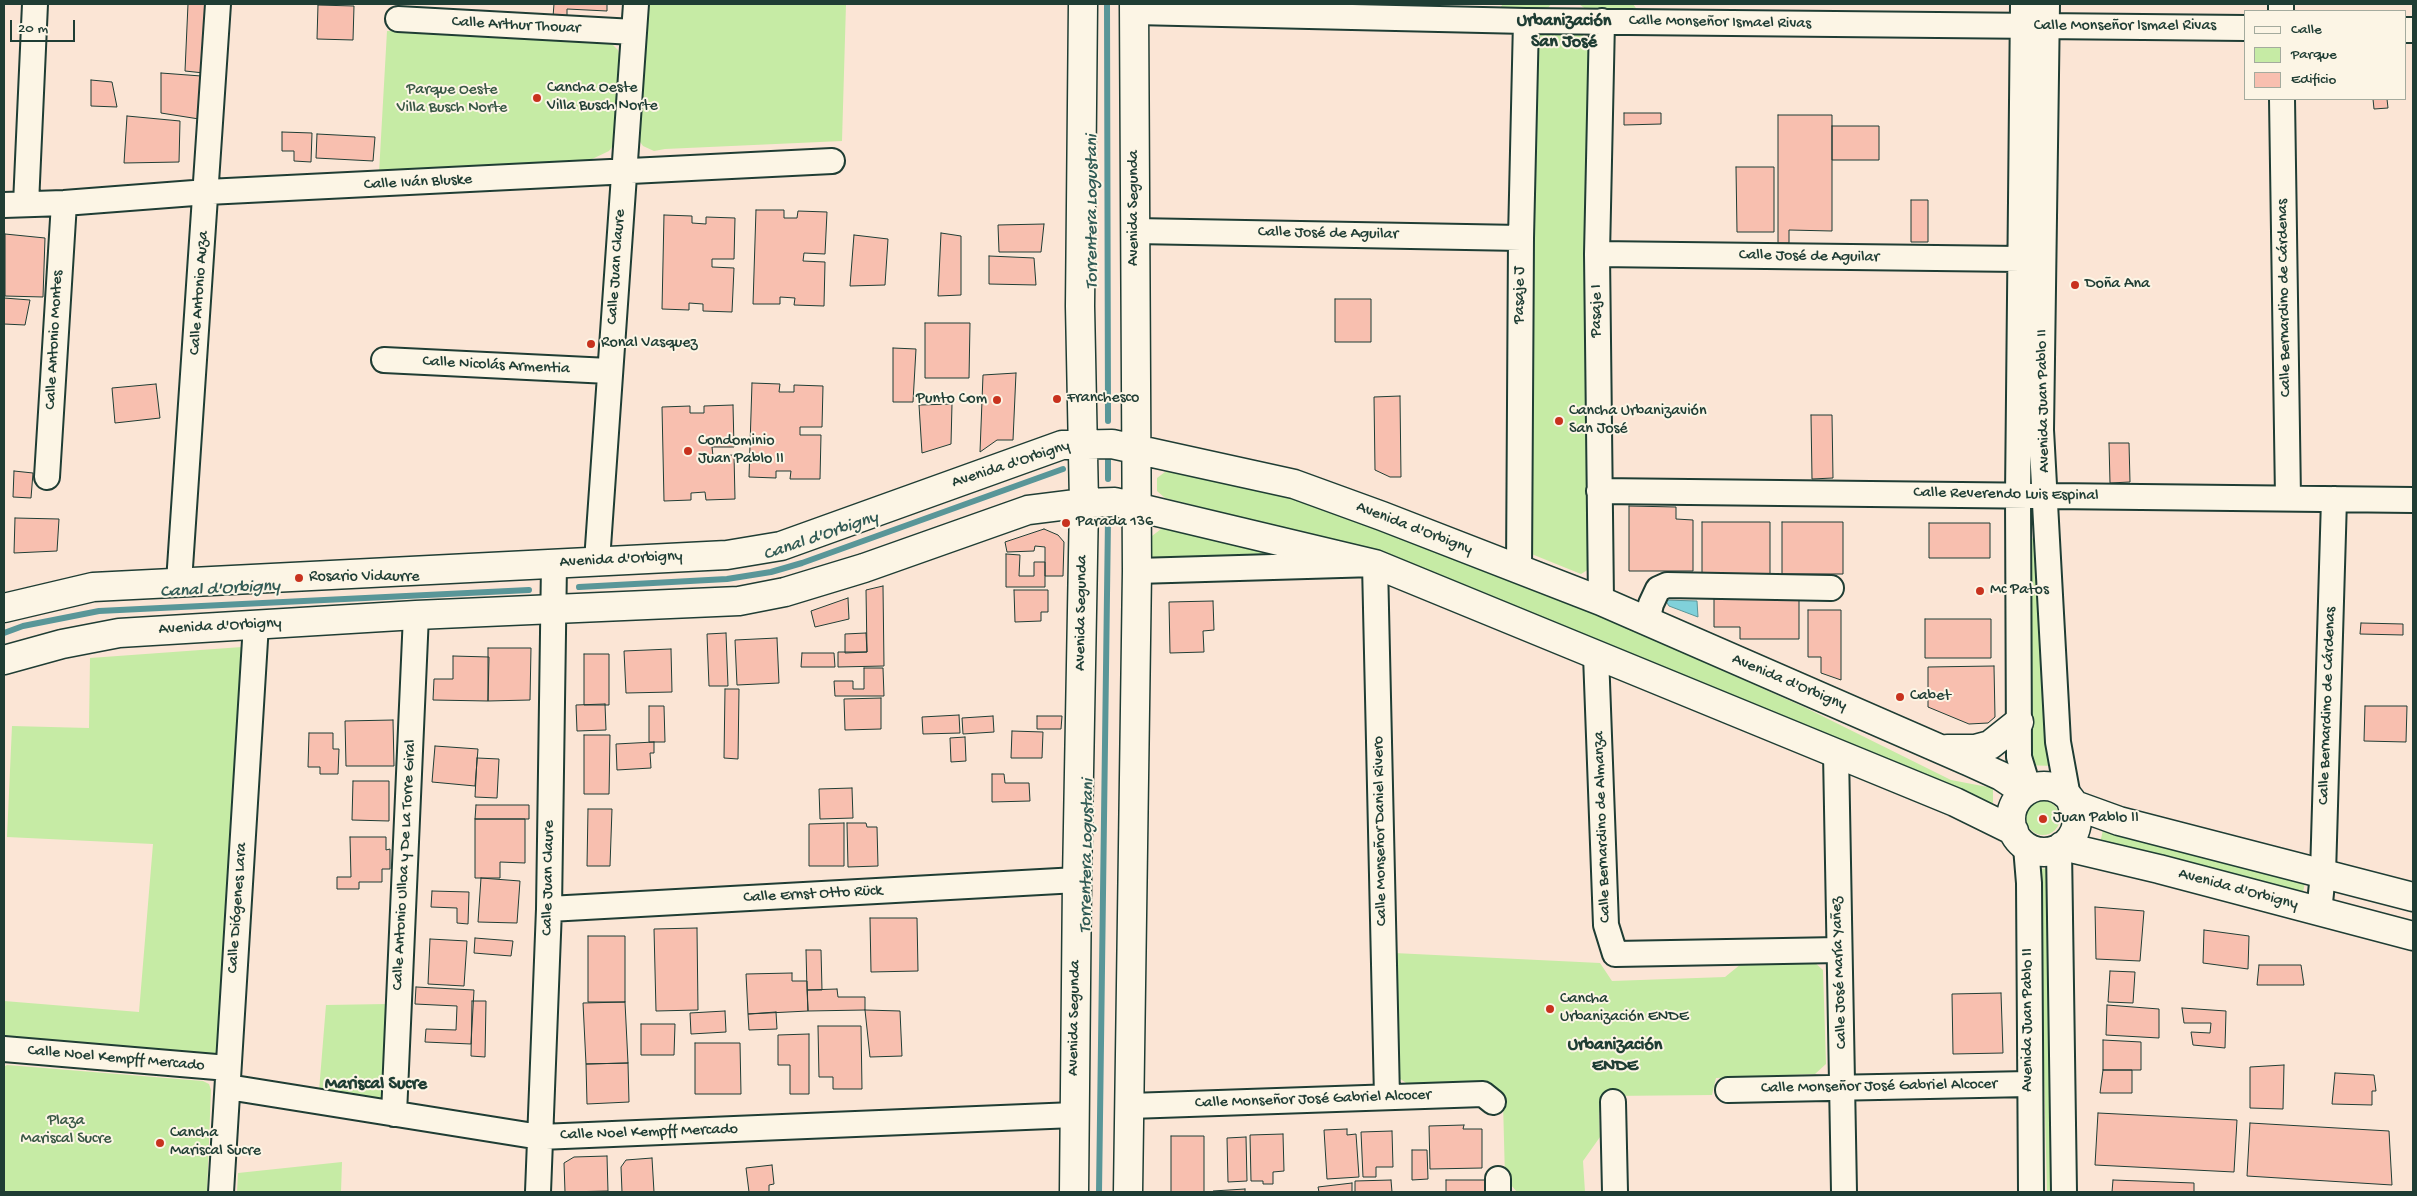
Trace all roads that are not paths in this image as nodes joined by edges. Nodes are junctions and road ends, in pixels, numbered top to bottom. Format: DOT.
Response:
graph roads {
  1 [pos="35,4"];
  2 [pos="218,4"];
  3 [pos="636,4"];
  4 [pos="1083,4"];
  5 [pos="2047,4"];
  6 [pos="1134,8"];
  7 [pos="1565,12"];
  8 [pos="2023,15"];
  9 [pos="398,19"];
  10 [pos="1526,21"];
  11 [pos="1602,22"];
  12 [pos="2047,27"];
  13 [pos="2244,28"];
  14 [pos="634,32"];
  15 [pos="2282,100"];
  16 [pos="832,161"];
  17 [pos="624,172"];
  18 [pos="207,192"];
  19 [pos="64,203"];
  20 [pos="15,204"];
  21 [pos="1135,231"];
  22 [pos="1521,238"];
  23 [pos="1597,254"];
  24 [pos="2020,259"];
  25 [pos="384,360"];
  26 [pos="609,371"];
  27 [pos="1082,443"];
  28 [pos="1135,447"];
  29 [pos="47,477"];
  30 [pos="1599,491"];
  31 [pos="2018,495"];
  32 [pos="2046,497"];
  33 [pos="2288,498"];
  34 [pos="2334,499"];
  35 [pos="2413,500"];
  36 [pos="1084,503"];
  37 [pos="1136,505"];
  38 [pos="597,561"];
  39 [pos="554,564"];
  40 [pos="1375,564"];
  41 [pos="1519,570"];
  42 [pos="1137,572"];
  43 [pos="179,582"];
  44 [pos="1831,588"];
  45 [pos="1601,601"];
  46 [pos="4,608"];
  47 [pos="553,610"];
  48 [pos="416,615"];
  49 [pos="1647,622"];
  50 [pos="256,624"];
  51 [pos="1596,655"];
  52 [pos="4,660"];
  53 [pos="2019,722"];
  54 [pos="1940,748"];
  55 [pos="1836,753"];
  56 [pos="2027,791"];
  57 [pos="2070,800"];
  58 [pos="2020,839"];
  59 [pos="2060,848"];
  60 [pos="2323,874"];
  61 [pos="1077,880"];
  62 [pos="2413,896"];
  63 [pos="549,909"];
  64 [pos="2319,912"];
  65 [pos="2413,936"];
  66 [pos="1839,950"];
  67 [pos="4,1049"];
  68 [pos="228,1078"];
  69 [pos="2029,1084"];
  70 [pos="1844,1087"];
  71 [pos="1728,1090"];
  72 [pos="1387,1097"];
  73 [pos="1493,1102"];
  74 [pos="1613,1102"];
  75 [pos="1130,1106"];
  76 [pos="394,1114"];
  77 [pos="1074,1115"];
  78 [pos="540,1137"];
  79 [pos="222,1192"];
  80 [pos="538,1192"];
  81 [pos="1074,1192"];
  82 [pos="1128,1192"];
  83 [pos="1615,1192"];
  84 [pos="1844,1192"];
  85 [pos="2031,1192"];
  86 [pos="2064,1192"];
  1 -- 20 [label="street"];
  2 -- 18 [label="street, Calle Antonio Auza"];
  3 -- 14 [label="street, Calle Juan Claure"];
  4 -- 27 [label="main road, Avenida Segunda"];
  5 -- 12 [label="street, Avenida Juan Pablo II"];
  6 -- 10 [label="street, Calle Monseñor Ismael Rivas"];
  6 -- 21 [label="main road, Avenida Segunda"];
  7 -- 10 [label="street, Calle Monseñor Ismael Rivas"];
  7 -- 11 [label="street, Calle Monseñor Ismael Rivas"];
  8 -- 11 [label="street, Calle Monseñor Ismael Rivas"];
  8 -- 12 [label="street, Calle Monseñor Ismael Rivas"];
  8 -- 24 [label="street, Avenida Juan Pablo II"];
  9 -- 14 [label="street, Calle Arthur Thouar"];
  10 -- 22 [label="street, Pasaje J"];
  11 -- 23 [label="street, Pasaje I"];
  12 -- 13 [label="street, Calle Monseñor Ismael Rivas"];
  12 -- 32 [label="street, Avenida Juan Pablo II"];
  14 -- 17 [label="street, Calle Juan Claure"];
  15 -- 33 [label="street, Calle Bernardino de Cárdenas"];
  16 -- 17 [label="street, Calle Iván Bluske"];
  17 -- 18 [label="street, Calle Iván Bluske"];
  17 -- 26 [label="street, Calle Juan Claure"];
  18 -- 19 [label="street, Calle Iván Bluske"];
  18 -- 43 [label="street, Calle Antonio Auza"];
  19 -- 20 [label="street, Calle Iván Bluske"];
  19 -- 29 [label="street, Calle Antonio Montes"];
  21 -- 22 [label="street, Calle José de Aguilar"];
  21 -- 28 [label="main road, Avenida Segunda"];
  22 -- 41 [label="street, Pasaje J"];
  23 -- 24 [label="street, Calle José de Aguilar"];
  23 -- 30 [label="street, Pasaje I"];
  24 -- 31 [label="street, Avenida Juan Pablo II"];
  25 -- 26 [label="street, Calle Nicolás Armentia"];
  26 -- 38 [label="street, Calle Juan Claure"];
  27 -- 28 [label="main road, Avenida d'Orbigny"];
  27 -- 36 [label="main road, Avenida Segunda"];
  27 -- 38 [label="main road, Avenida d'Orbigny"];
  28 -- 37 [label="main road, Avenida Segunda"];
  28 -- 41 [label="main road, Avenida d'Orbigny"];
  30 -- 31 [label="street, Calle Reverendo Luis Espinal"];
  30 -- 45 [label="street, Pasaje I"];
  31 -- 32 [label="street, Calle Reverendo Luis Espinal"];
  31 -- 53 [label="street, Avenida Juan Pablo II"];
  32 -- 33 [label="street, Calle Reverendo Luis Espinal"];
  32 -- 57 [label="street, Avenida Juan Pablo II"];
  33 -- 34 [label="street, Calle Reverendo Luis Espinal"];
  34 -- 35 [label="street, Calle Reverendo Luis Espinal"];
  34 -- 60 [label="street, Calle Bernardino de Cárdenas"];
  36 -- 37 [label="main road, Avenida d'Orbigny"];
  36 -- 47 [label="main road, Avenida d'Orbigny"];
  36 -- 61 [label="main road, Avenida Segunda"];
  37 -- 40 [label="main road, Avenida d'Orbigny"];
  37 -- 42 [label="main road, Avenida Segunda"];
  38 -- 39 [label="main road, Avenida d'Orbigny"];
  39 -- 43 [label="main road, Avenida d'Orbigny"];
  39 -- 47 [label="street, Calle Juan Claure"];
  40 -- 42 [label="street"];
  40 -- 51 [label="main road, Avenida d'Orbigny"];
  40 -- 72 [label="street, Calle Monseñor Daniel Rivero"];
  41 -- 45 [label="main road, Avenida d'Orbigny"];
  42 -- 75 [label="main road, Avenida Segunda"];
  43 -- 46 [label="main road, Avenida d'Orbigny"];
  44 -- 49 [label="street"];
  45 -- 49 [label="main road, Avenida d'Orbigny"];
  47 -- 48 [label="main road, Avenida d'Orbigny"];
  47 -- 63 [label="street, Calle Juan Claure"];
  48 -- 50 [label="main road, Avenida d'Orbigny"];
  48 -- 76 [label="street, Calle Antonio Ulloa y De La Torre Giral"];
  49 -- 54 [label="main road, Avenida d'Orbigny"];
  50 -- 52 [label="main road, Avenida d'Orbigny"];
  50 -- 68 [label="street, Calle Diógenes Lara"];
  51 -- 55 [label="main road, Avenida d'Orbigny"];
  51 -- 66 [label="street, Calle Bernardino de Almanza"];
  53 -- 54 [label="main road"];
  53 -- 56 [label="street, Avenida Juan Pablo II"];
  54 -- 56 [label="main road, Avenida d'Orbigny"];
  55 -- 58 [label="main road, Avenida d'Orbigny"];
  55 -- 66 [label="street, Calle José María Yañez"];
  56 -- 57 [label="main road"];
  56 -- 58 [label="main road"];
  57 -- 59 [label="main road"];
  57 -- 60 [label="main road"];
  58 -- 59 [label="main road"];
  58 -- 69 [label="street, Avenida Juan Pablo II"];
  59 -- 64 [label="main road, Avenida d'Orbigny"];
  59 -- 86 [label="street, Avenida Juan Pablo II"];
  60 -- 62 [label="main road"];
  60 -- 64 [label="street, Calle Bernardino de Cárdenas"];
  61 -- 63 [label="street, Calle Ernst Otto Rück"];
  61 -- 77 [label="main road, Avenida Segunda"];
  63 -- 78 [label="street, Calle Juan Claure"];
  64 -- 65 [label="main road, Avenida d'Orbigny"];
  66 -- 70 [label="street, Calle José María Yañez"];
  67 -- 68 [label="street, Calle Noel Kempff Mercado"];
  68 -- 76 [label="street, Calle Noel Kempff Mercado"];
  68 -- 79 [label="street, Calle Diógenes Lara"];
  69 -- 70 [label="street, Calle Monseñor José Gabriel Alcocer"];
  69 -- 85 [label="street, Avenida Juan Pablo II"];
  70 -- 71 [label="street, Calle Monseñor José Gabriel Alcocer"];
  70 -- 84 [label="street, Calle José María Yañez"];
  72 -- 73 [label="street, Calle Monseñor José Gabriel Alcocer"];
  72 -- 75 [label="street, Calle Monseñor José Gabriel Alcocer"];
  74 -- 83 [label="street"];
  75 -- 82 [label="main road, Avenida Segunda"];
  76 -- 78 [label="street, Calle Noel Kempff Mercado"];
  77 -- 78 [label="street, Calle Noel Kempff Mercado"];
  77 -- 81 [label="main road, Avenida Segunda"];
  78 -- 80 [label="street, Calle Juan Claure"];
}
